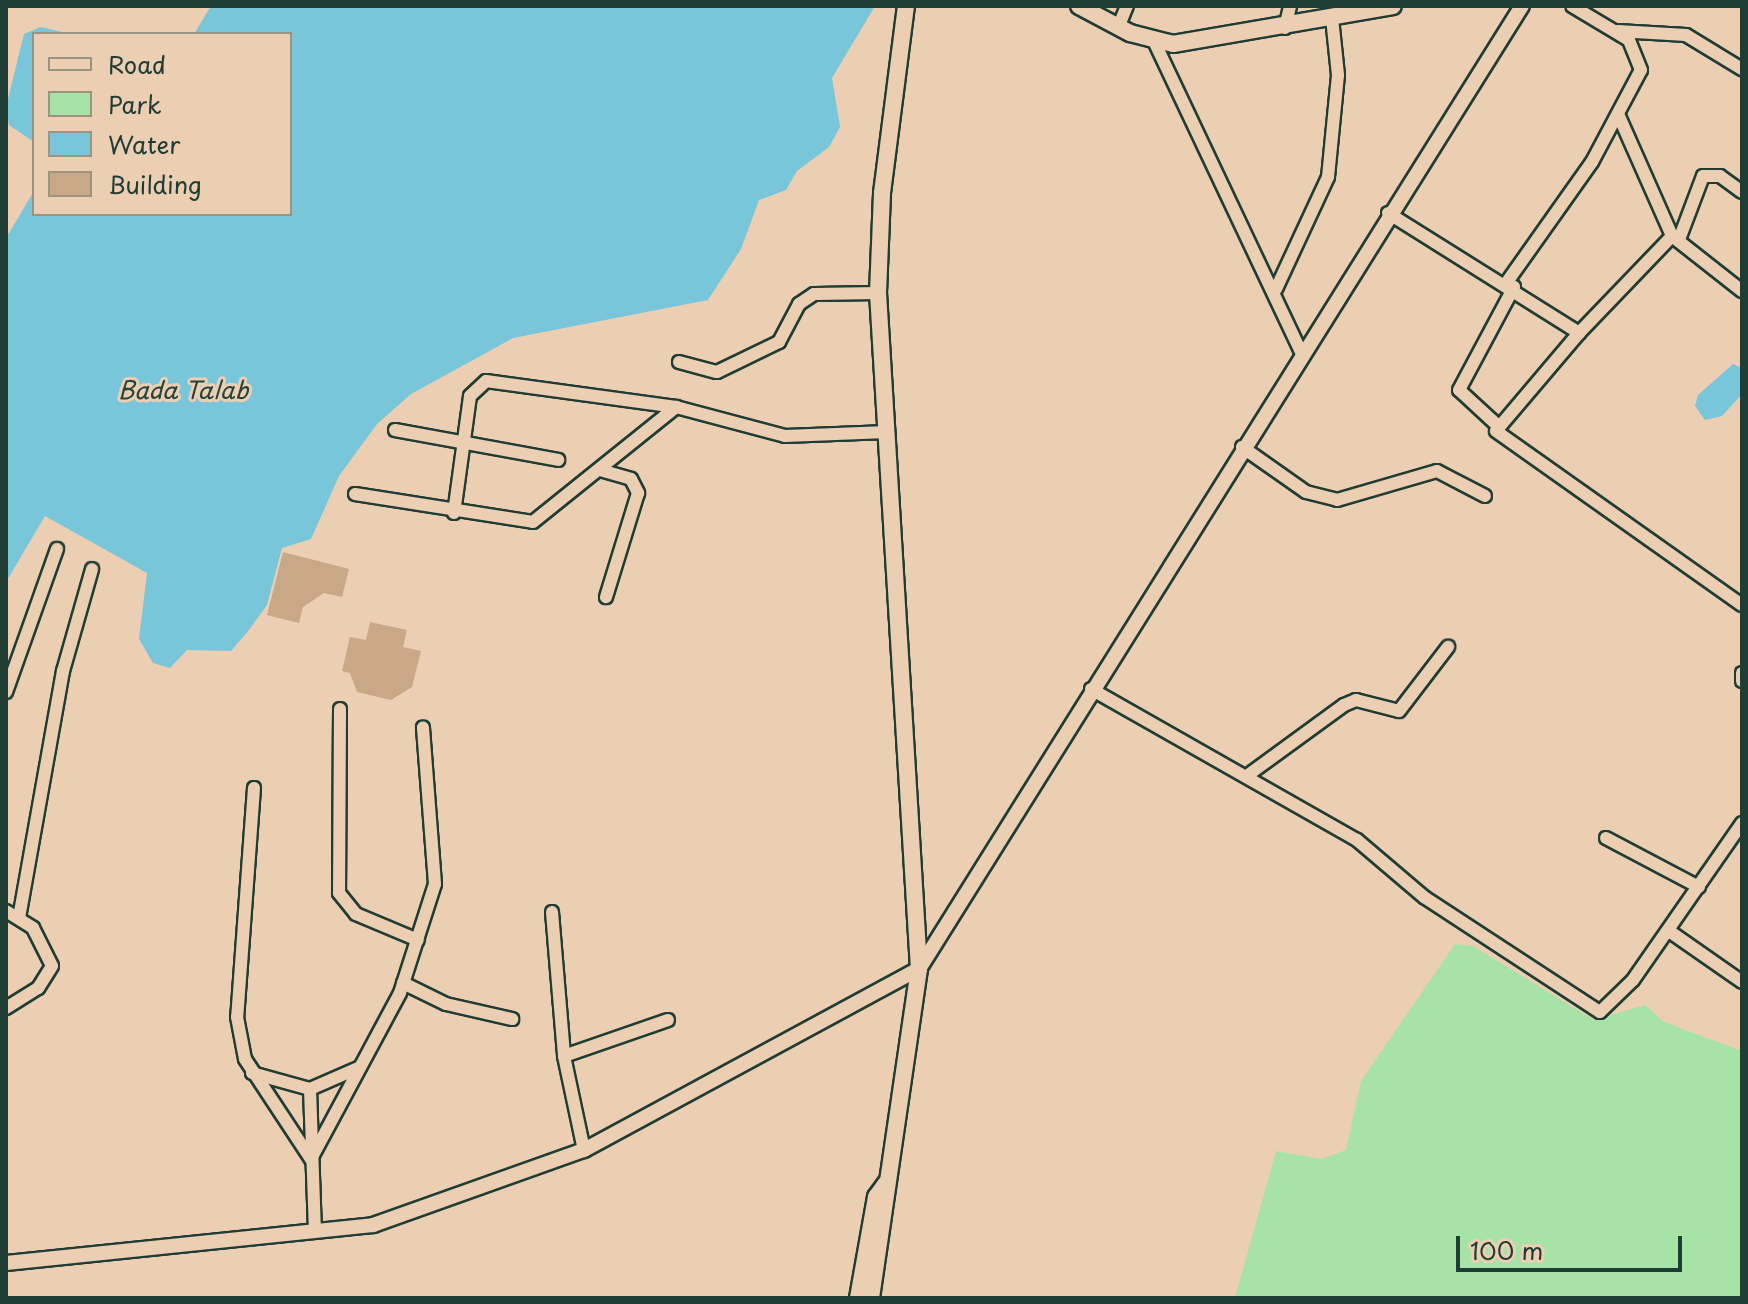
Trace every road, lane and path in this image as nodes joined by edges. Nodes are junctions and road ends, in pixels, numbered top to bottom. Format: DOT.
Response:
graph roads {
  1 [pos="906,6"];
  2 [pos="1079,6"];
  3 [pos="1127,6"];
  4 [pos="1290,6"];
  5 [pos="1393,6"];
  6 [pos="1522,6"];
  7 [pos="1572,6"];
  8 [pos="1343,13"];
  9 [pos="1118,28"];
  10 [pos="1285,28"];
  11 [pos="1618,31"];
  12 [pos="1154,41"];
  13 [pos="1742,69"];
  14 [pos="1618,114"];
  15 [pos="1742,192"];
  16 [pos="1388,213"];
  17 [pos="1676,236"];
  18 [pos="1511,284"];
  19 [pos="1276,289"];
  20 [pos="1742,291"];
  21 [pos="878,293"];
  22 [pos="1579,333"];
  23 [pos="1301,352"];
  24 [pos="679,362"];
  25 [pos="676,407"];
  26 [pos="1496,424"];
  27 [pos="395,430"];
  28 [pos="887,432"];
  29 [pos="464,444"];
  30 [pos="1242,447"];
  31 [pos="558,460"];
  32 [pos="600,470"];
  33 [pos="355,494"];
  34 [pos="1485,496"];
  35 [pos="454,513"];
  36 [pos="57,549"];
  37 [pos="92,569"];
  38 [pos="606,597"];
  39 [pos="1742,605"];
  40 [pos="1448,647"];
  41 [pos="1742,673"];
  42 [pos="1742,681"];
  43 [pos="1091,689"];
  44 [pos="6,692"];
  45 [pos="340,709"];
  46 [pos="423,727"];
  47 [pos="1248,775"];
  48 [pos="254,788"];
  49 [pos="1742,823"];
  50 [pos="1606,838"];
  51 [pos="1699,887"];
  52 [pos="6,911"];
  53 [pos="552,912"];
  54 [pos="19,918"];
  55 [pos="1669,931"];
  56 [pos="418,940"];
  57 [pos="919,969"];
  58 [pos="1742,982"];
  59 [pos="403,983"];
  60 [pos="6,1008"];
  61 [pos="512,1019"];
  62 [pos="668,1020"];
  63 [pos="564,1056"];
  64 [pos="360,1066"];
  65 [pos="252,1073"];
  66 [pos="310,1089"];
  67 [pos="584,1150"];
  68 [pos="311,1159"];
  69 [pos="886,1183"];
  70 [pos="315,1231"];
  71 [pos="6,1263"];
  72 [pos="858,1298"];
  73 [pos="871,1298"];
  1 -- 21 [label="main road"];
  2 -- 9 [label="main road"];
  3 -- 9 [label="street"];
  4 -- 10 [label="street"];
  5 -- 8 [label="main road"];
  6 -- 16 [label="street"];
  7 -- 11 [label="street"];
  8 -- 10 [label="main road"];
  8 -- 19 [label="street"];
  9 -- 12 [label="main road"];
  10 -- 12 [label="main road"];
  11 -- 13 [label="street"];
  11 -- 14 [label="street"];
  12 -- 19 [label="street"];
  14 -- 17 [label="street"];
  14 -- 18 [label="street"];
  15 -- 17 [label="street"];
  16 -- 18 [label="street"];
  16 -- 23 [label="street"];
  17 -- 20 [label="street"];
  17 -- 22 [label="street"];
  18 -- 22 [label="street"];
  18 -- 26 [label="street"];
  19 -- 23 [label="street"];
  21 -- 24 [label="street"];
  21 -- 28 [label="main road"];
  22 -- 26 [label="street"];
  23 -- 30 [label="street"];
  25 -- 28 [label="street"];
  25 -- 29 [label="street"];
  25 -- 32 [label="street"];
  26 -- 39 [label="street"];
  27 -- 29 [label="street"];
  28 -- 57 [label="main road"];
  29 -- 31 [label="street"];
  29 -- 35 [label="street"];
  30 -- 34 [label="street"];
  30 -- 43 [label="street"];
  32 -- 35 [label="street"];
  32 -- 38 [label="street"];
  33 -- 35 [label="street"];
  36 -- 44 [label="street"];
  37 -- 54 [label="street"];
  40 -- 47 [label="street"];
  41 -- 42 [label="street"];
  43 -- 47 [label="street"];
  43 -- 57 [label="street"];
  45 -- 56 [label="street"];
  46 -- 56 [label="street"];
  47 -- 55 [label="street"];
  48 -- 65 [label="street"];
  49 -- 51 [label="street"];
  50 -- 51 [label="street"];
  51 -- 55 [label="street"];
  52 -- 54 [label="street"];
  53 -- 63 [label="street"];
  54 -- 60 [label="street"];
  55 -- 58 [label="street"];
  56 -- 59 [label="street"];
  57 -- 67 [label="street"];
  57 -- 69 [label="main road"];
  59 -- 61 [label="street"];
  59 -- 64 [label="street"];
  62 -- 63 [label="street"];
  63 -- 67 [label="street"];
  64 -- 66 [label="street"];
  64 -- 68 [label="street"];
  65 -- 66 [label="street"];
  65 -- 68 [label="street"];
  66 -- 68 [label="street"];
  67 -- 70 [label="street"];
  68 -- 70 [label="street"];
  69 -- 72 [label="main road"];
  69 -- 73 [label="main road"];
  70 -- 71 [label="street"];
}
